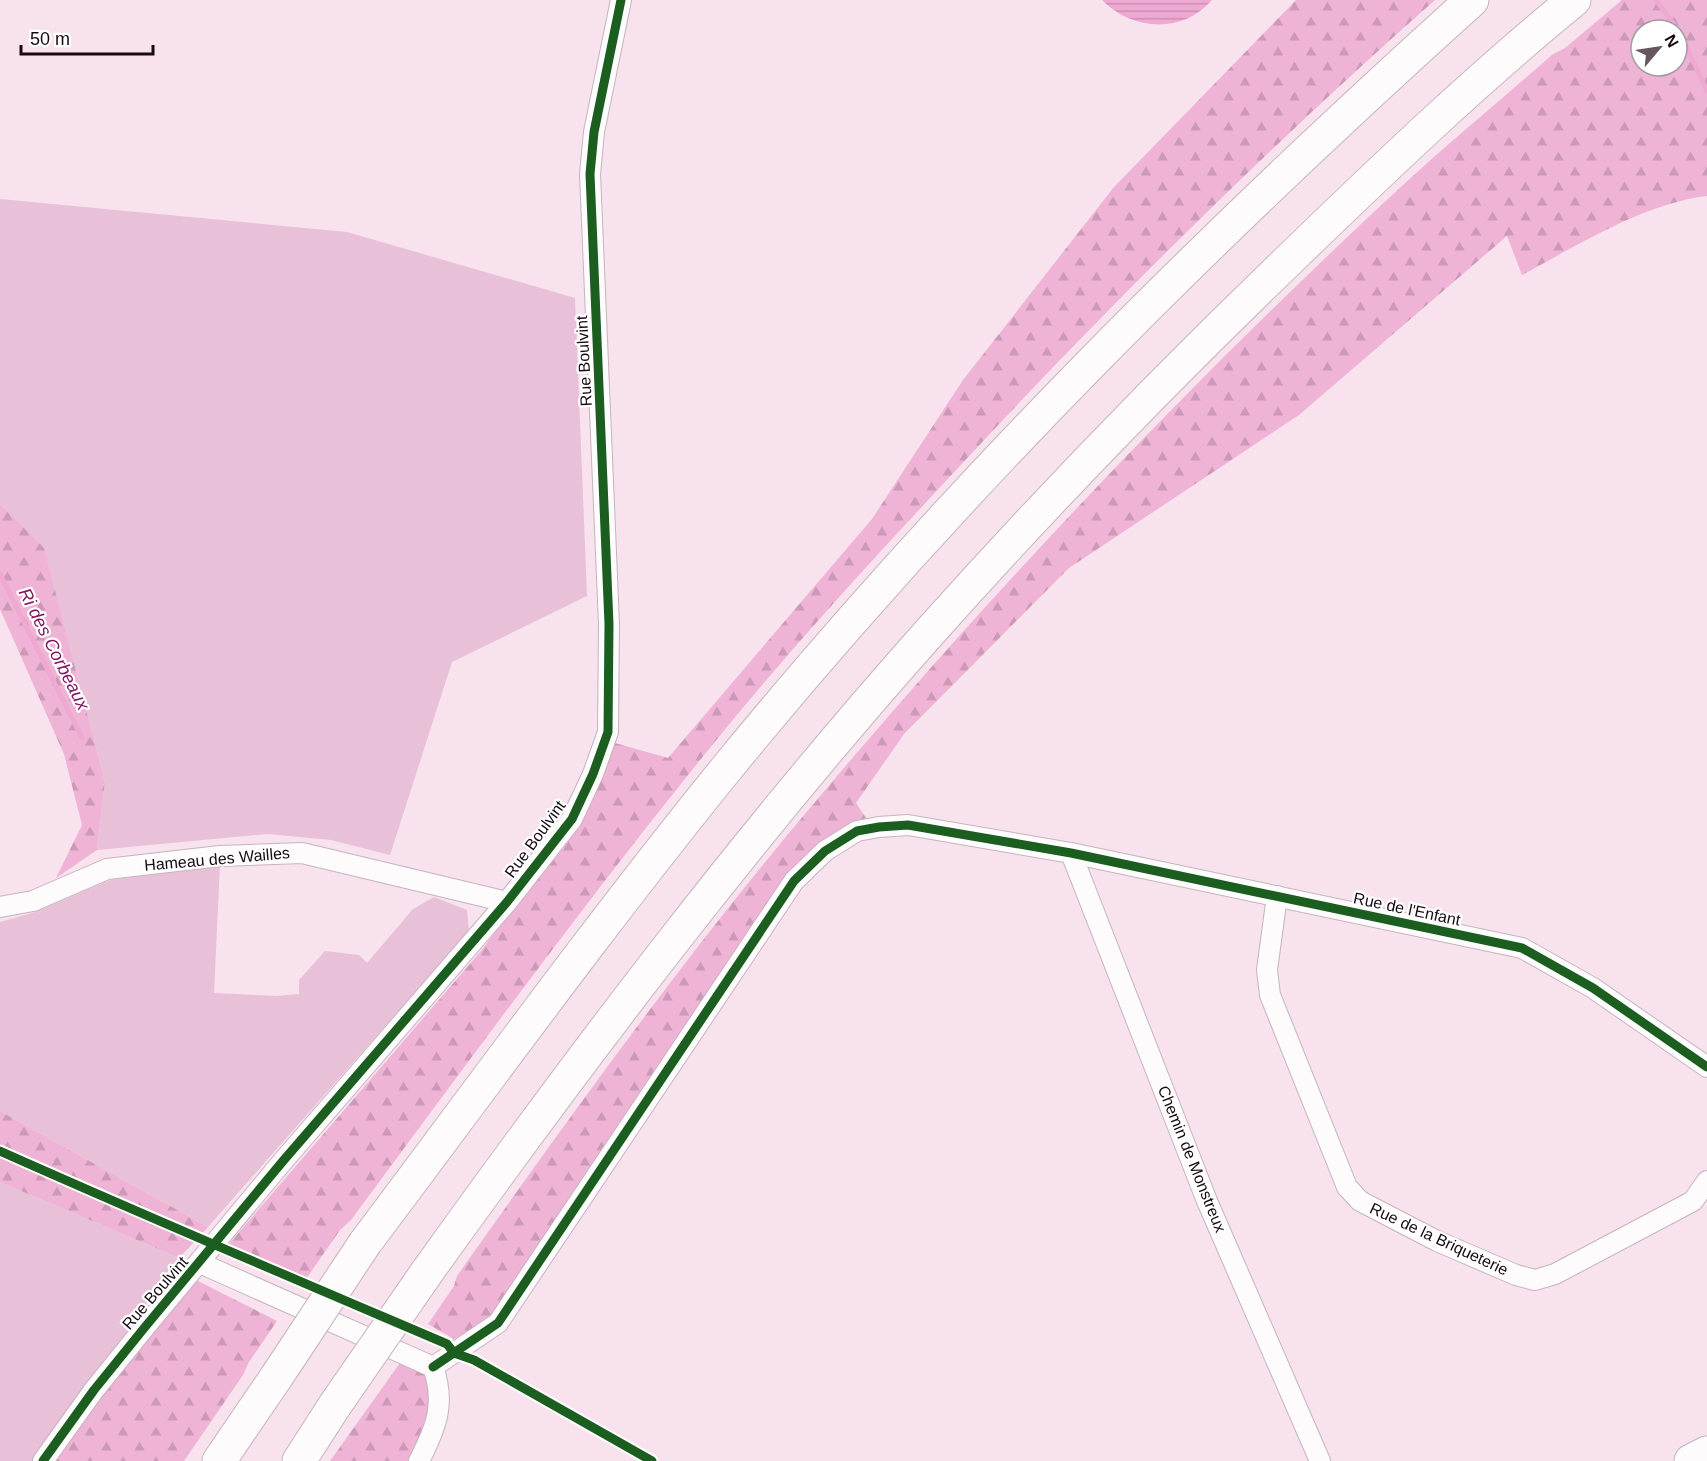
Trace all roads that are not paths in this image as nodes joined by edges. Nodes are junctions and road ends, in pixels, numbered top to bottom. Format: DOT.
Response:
graph roads {
  1 [pos="621,0"];
  2 [pos="1472,0"];
  3 [pos="1574,0"];
  4 [pos="1071,854"];
  5 [pos="1276,896"];
  6 [pos="507,902"];
  7 [pos="0,907"];
  8 [pos="1707,1067"];
  9 [pos="1707,1181"];
  10 [pos="200,1263"];
  11 [pos="433,1367"];
  12 [pos="1707,1453"];
  13 [pos="43,1461"];
  14 [pos="219,1461"];
  15 [pos="299,1461"];
  16 [pos="419,1461"];
  17 [pos="1320,1461"];
  18 [pos="1691,1461"];
  1 -- 6 [label="street, Rue Boulvint"];
  2 -- 14 [label="highway, bridge"];
  3 -- 15 [label="highway, bridge"];
  4 -- 5 [label="street, Rue de l'Enfant"];
  4 -- 11 [label="street, Rue de l'Enfant"];
  4 -- 17 [label="street, Chemin de Monstreux"];
  5 -- 8 [label="street, Rue de l'Enfant"];
  5 -- 9 [label="street, Rue de la Briqueterie"];
  6 -- 7 [label="street, Hameau des Wailles"];
  6 -- 10 [label="street, Rue Boulvint"];
  10 -- 11 [label="street"];
  10 -- 13 [label="street, Rue Boulvint"];
  11 -- 16 [label="street"];
  12 -- 18 [label="highway"];
}
